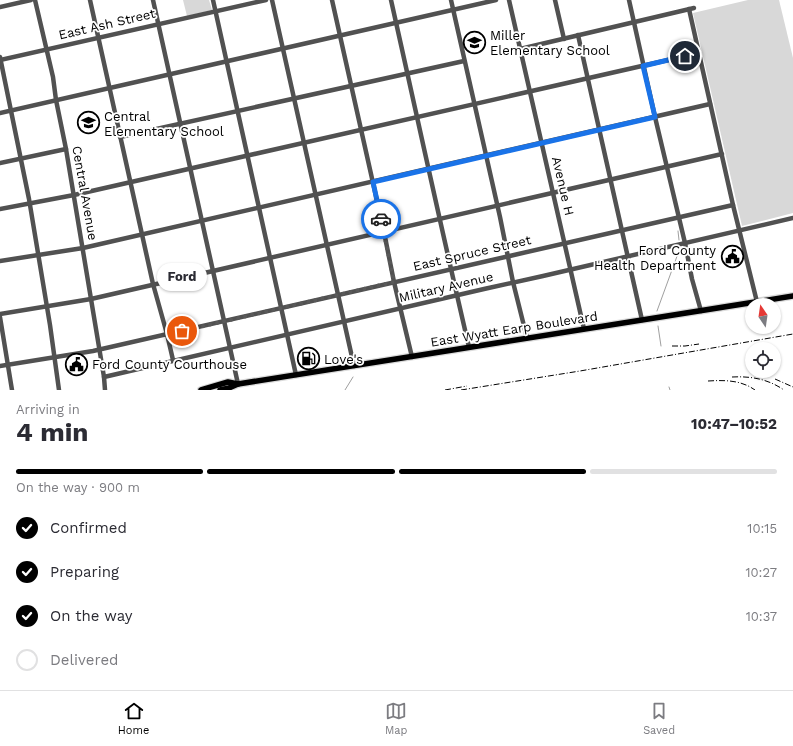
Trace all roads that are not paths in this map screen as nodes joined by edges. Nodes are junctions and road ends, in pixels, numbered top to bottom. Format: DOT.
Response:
graph roads {
  1 [pos="30,0"];
  2 [pos="35,0"];
  3 [pos="90,0"];
  4 [pos="153,0"];
  5 [pos="213,0"];
  6 [pos="266,0"];
  7 [pos="272,0"];
  8 [pos="332,0"];
  9 [pos="391,0"];
  10 [pos="451,0"];
  11 [pos="496,0"];
  12 [pos="509,0"];
  13 [pos="555,0"];
  14 [pos="629,0"];
  15 [pos="0,7"];
  16 [pos="453,10"];
  17 [pos="215,11"];
  18 [pos="634,22"];
  19 [pos="396,23"];
  20 [pos="159,24"];
  21 [pos="578,35"];
  22 [pos="340,36"];
  23 [pos="98,38"];
  24 [pos="564,39"];
  25 [pos="283,48"];
  26 [pos="47,49"];
  27 [pos="520,49"];
  28 [pos="699,53"];
  29 [pos="0,59"];
  30 [pos="227,61"];
  31 [pos="464,61"];
  32 [pos="643,66"];
  33 [pos="170,74"];
  34 [pos="408,74"];
  35 [pos="587,79"];
  36 [pos="351,86"];
  37 [pos="109,88"];
  38 [pos="530,92"];
  39 [pos="294,98"];
  40 [pos="56,100"];
  41 [pos="474,104"];
  42 [pos="710,104"];
  43 [pos="12,110"];
  44 [pos="238,111"];
  45 [pos="0,113"];
  46 [pos="418,117"];
  47 [pos="655,117"];
  48 [pos="181,123"];
  49 [pos="361,130"];
  50 [pos="599,130"];
  51 [pos="120,137"];
  52 [pos="304,143"];
  53 [pos="542,143"];
  54 [pos="66,149"];
  55 [pos="722,154"];
  56 [pos="248,156"];
  57 [pos="486,156"];
  58 [pos="21,158"];
  59 [pos="0,163"];
  60 [pos="666,167"];
  61 [pos="429,168"];
  62 [pos="190,169"];
  63 [pos="610,180"];
  64 [pos="130,182"];
  65 [pos="373,182"];
  66 [pos="553,193"];
  67 [pos="316,194"];
  68 [pos="74,195"];
  69 [pos="30,204"];
  70 [pos="733,204"];
  71 [pos="497,206"];
  72 [pos="259,208"];
  73 [pos="0,209"];
  74 [pos="678,217"];
  75 [pos="440,218"];
  76 [pos="793,218"];
  77 [pos="202,221"];
  78 [pos="622,230"];
  79 [pos="739,230"];
  80 [pos="384,232"];
  81 [pos="142,234"];
  82 [pos="564,243"];
  83 [pos="685,243"];
  84 [pos="327,245"];
  85 [pos="83,248"];
  86 [pos="38,254"];
  87 [pos="507,256"];
  88 [pos="628,256"];
  89 [pos="270,258"];
  90 [pos="0,261"];
  91 [pos="451,269"];
  92 [pos="570,269"];
  93 [pos="213,271"];
  94 [pos="394,282"];
  95 [pos="513,282"];
  96 [pos="153,284"];
  97 [pos="338,295"];
  98 [pos="457,295"];
  99 [pos="793,296"];
  100 [pos="756,298"];
  101 [pos="781,298"];
  102 [pos="91,299"];
  103 [pos="745,304"];
  104 [pos="47,306"];
  105 [pos="282,308"];
  106 [pos="400,309"];
  107 [pos="700,311"];
  108 [pos="0,315"];
  109 [pos="642,320"];
  110 [pos="224,321"];
  111 [pos="344,321"];
  112 [pos="584,329"];
  113 [pos="167,334"];
  114 [pos="287,334"];
  115 [pos="527,338"];
  116 [pos="230,347"];
  117 [pos="469,347"];
  118 [pos="100,350"];
  119 [pos="412,356"];
  120 [pos="54,357"];
  121 [pos="173,360"];
  122 [pos="8,365"];
  123 [pos="0,366"];
  124 [pos="354,366"];
  125 [pos="296,375"];
  126 [pos="104,377"];
  127 [pos="238,384"];
  128 [pos="12,390"];
  129 [pos="59,390"];
  130 [pos="105,390"];
  131 [pos="201,390"];
  132 [pos="220,390"];
  1 -- 15 [label="street"];
  2 -- 26 [label="street, Central Avenue"];
  3 -- 23 [label="street"];
  4 -- 20 [label="street"];
  5 -- 17 [label="street"];
  6 -- 17 [label="street, East Ash Street"];
  7 -- 25 [label="street"];
  8 -- 22 [label="street"];
  9 -- 19 [label="street"];
  10 -- 16 [label="street"];
  11 -- 16 [label="street"];
  12 -- 27 [label="street, Avenue H"];
  13 -- 24 [label="street"];
  14 -- 18 [label="street"];
  16 -- 19 [label="street"];
  16 -- 31 [label="street"];
  17 -- 20 [label="street, East Ash Street"];
  17 -- 30 [label="street"];
  18 -- 21 [label="street"];
  18 -- 28 [label="street"];
  18 -- 32 [label="street"];
  19 -- 22 [label="street"];
  19 -- 34 [label="street"];
  20 -- 23 [label="street, East Ash Street"];
  20 -- 33 [label="street"];
  21 -- 24 [label="street"];
  21 -- 35 [label="street"];
  22 -- 25 [label="street"];
  22 -- 36 [label="street"];
  23 -- 26 [label="street, East Ash Street"];
  23 -- 37 [label="street"];
  24 -- 27 [label="street"];
  25 -- 30 [label="street"];
  25 -- 39 [label="street"];
  26 -- 29 [label="street, East Ash Street"];
  26 -- 40 [label="street, Central Avenue"];
  27 -- 38 [label="street, Avenue H"];
  28 -- 32 [label="street"];
  28 -- 42 [label="street"];
  29 -- 43 [label="street"];
  30 -- 33 [label="street"];
  30 -- 44 [label="street"];
  31 -- 34 [label="street"];
  31 -- 41 [label="street"];
  32 -- 35 [label="street"];
  32 -- 47 [label="street"];
  33 -- 37 [label="street"];
  33 -- 48 [label="street"];
  34 -- 36 [label="street"];
  34 -- 46 [label="street"];
  35 -- 38 [label="street"];
  35 -- 50 [label="street"];
  36 -- 39 [label="street"];
  36 -- 49 [label="street"];
  37 -- 40 [label="street"];
  37 -- 51 [label="street"];
  38 -- 41 [label="street"];
  38 -- 53 [label="street, Avenue H"];
  39 -- 44 [label="street"];
  39 -- 52 [label="street"];
  40 -- 43 [label="street"];
  40 -- 54 [label="street, Central Avenue"];
  41 -- 46 [label="street"];
  41 -- 57 [label="street"];
  42 -- 47 [label="street"];
  42 -- 55 [label="street"];
  43 -- 45 [label="street"];
  43 -- 58 [label="street"];
  44 -- 48 [label="street"];
  44 -- 56 [label="street"];
  46 -- 49 [label="street"];
  46 -- 61 [label="street"];
  47 -- 50 [label="street"];
  47 -- 60 [label="street"];
  48 -- 51 [label="street"];
  48 -- 62 [label="street"];
  49 -- 52 [label="street"];
  49 -- 65 [label="street"];
  50 -- 53 [label="street"];
  50 -- 63 [label="street"];
  51 -- 64 [label="street"];
  52 -- 56 [label="street"];
  52 -- 67 [label="street"];
  53 -- 57 [label="street"];
  53 -- 66 [label="street, Avenue H"];
  54 -- 58 [label="street"];
  54 -- 68 [label="street, Central Avenue"];
  55 -- 60 [label="street"];
  55 -- 70 [label="street"];
  56 -- 62 [label="street"];
  56 -- 72 [label="street"];
  57 -- 61 [label="street"];
  57 -- 71 [label="street"];
  58 -- 59 [label="street"];
  58 -- 69 [label="street"];
  60 -- 63 [label="street"];
  60 -- 74 [label="street"];
  61 -- 65 [label="street"];
  61 -- 75 [label="street"];
  62 -- 64 [label="street"];
  62 -- 77 [label="street"];
  63 -- 66 [label="street"];
  63 -- 78 [label="street"];
  64 -- 68 [label="street"];
  64 -- 81 [label="street"];
  65 -- 67 [label="street"];
  65 -- 80 [label="street"];
  66 -- 71 [label="street"];
  66 -- 82 [label="street, Avenue H"];
  67 -- 72 [label="street"];
  67 -- 84 [label="street"];
  68 -- 69 [label="street"];
  68 -- 85 [label="street, Central Avenue"];
  69 -- 73 [label="street"];
  69 -- 86 [label="street"];
  70 -- 74 [label="street, East Spruce Street"];
  70 -- 79 [label="street"];
  71 -- 75 [label="street"];
  71 -- 87 [label="street"];
  72 -- 77 [label="street"];
  72 -- 89 [label="street"];
  74 -- 78 [label="street, East Spruce Street"];
  74 -- 83 [label="street"];
  75 -- 80 [label="street"];
  75 -- 91 [label="street"];
  76 -- 79 [label="street, Military Avenue"];
  77 -- 81 [label="street"];
  77 -- 93 [label="street"];
  78 -- 82 [label="street, East Spruce Street"];
  78 -- 88 [label="street"];
  79 -- 83 [label="street, Military Avenue"];
  79 -- 100 [label="street"];
  80 -- 84 [label="street"];
  80 -- 94 [label="street"];
  81 -- 85 [label="street"];
  81 -- 96 [label="street"];
  82 -- 87 [label="street, East Spruce Street"];
  82 -- 92 [label="street, Avenue H"];
  83 -- 88 [label="street, Military Avenue"];
  83 -- 107 [label="street"];
  84 -- 89 [label="street"];
  84 -- 97 [label="street"];
  85 -- 86 [label="street"];
  85 -- 102 [label="street, Central Avenue"];
  86 -- 90 [label="street"];
  86 -- 104 [label="street"];
  87 -- 91 [label="street, East Spruce Street"];
  87 -- 95 [label="street"];
  88 -- 92 [label="street, Military Avenue"];
  88 -- 109 [label="street"];
  89 -- 93 [label="street"];
  89 -- 105 [label="street"];
  91 -- 94 [label="street, East Spruce Street"];
  91 -- 98 [label="street"];
  92 -- 95 [label="street, Military Avenue"];
  92 -- 112 [label="street, Avenue H"];
  93 -- 96 [label="street"];
  93 -- 110 [label="street"];
  94 -- 97 [label="street, East Spruce Street"];
  94 -- 106 [label="street"];
  95 -- 98 [label="street, Military Avenue"];
  95 -- 115 [label="street"];
  96 -- 102 [label="street"];
  96 -- 113 [label="street"];
  97 -- 105 [label="street, East Spruce Street"];
  97 -- 111 [label="street"];
  98 -- 106 [label="street, Military Avenue"];
  98 -- 117 [label="street"];
  99 -- 101 [label="main road, East Wyatt Earp Boulevard"];
  102 -- 104 [label="street"];
  102 -- 118 [label="street, Central Avenue"];
  103 -- 107 [label="main road, East Wyatt Earp Boulevard"];
  104 -- 108 [label="street"];
  104 -- 120 [label="street"];
  105 -- 110 [label="street, East Spruce Street"];
  105 -- 114 [label="street"];
  106 -- 111 [label="street, Military Avenue"];
  106 -- 119 [label="street"];
  107 -- 109 [label="main road, East Wyatt Earp Boulevard"];
  108 -- 122 [label="street"];
  109 -- 112 [label="main road, East Wyatt Earp Boulevard"];
  110 -- 113 [label="street, East Spruce Street"];
  110 -- 116 [label="street"];
  111 -- 114 [label="street, Military Avenue"];
  111 -- 124 [label="street"];
  112 -- 115 [label="main road, East Wyatt Earp Boulevard"];
  113 -- 118 [label="street, East Spruce Street"];
  113 -- 121 [label="street"];
  114 -- 116 [label="street, Military Avenue"];
  114 -- 125 [label="street"];
  115 -- 117 [label="main road, East Wyatt Earp Boulevard"];
  116 -- 121 [label="street, Military Avenue"];
  116 -- 127 [label="street"];
  117 -- 119 [label="main road, East Wyatt Earp Boulevard"];
  118 -- 120 [label="street, East Spruce Street"];
  118 -- 126 [label="street, Central Avenue"];
  119 -- 124 [label="main road, East Wyatt Earp Boulevard"];
  120 -- 122 [label="street, East Spruce Street"];
  120 -- 129 [label="street"];
  121 -- 126 [label="street, Military Avenue"];
  122 -- 123 [label="street, East Spruce Street"];
  122 -- 128 [label="street"];
  124 -- 125 [label="main road, East Wyatt Earp Boulevard"];
  125 -- 127 [label="main road, East Wyatt Earp Boulevard"];
  126 -- 130 [label="street, Central Avenue"];
  127 -- 131 [label="main road, East Wyatt Earp Boulevard"];
  127 -- 132 [label="main road, East Wyatt Earp Boulevard"];
}
